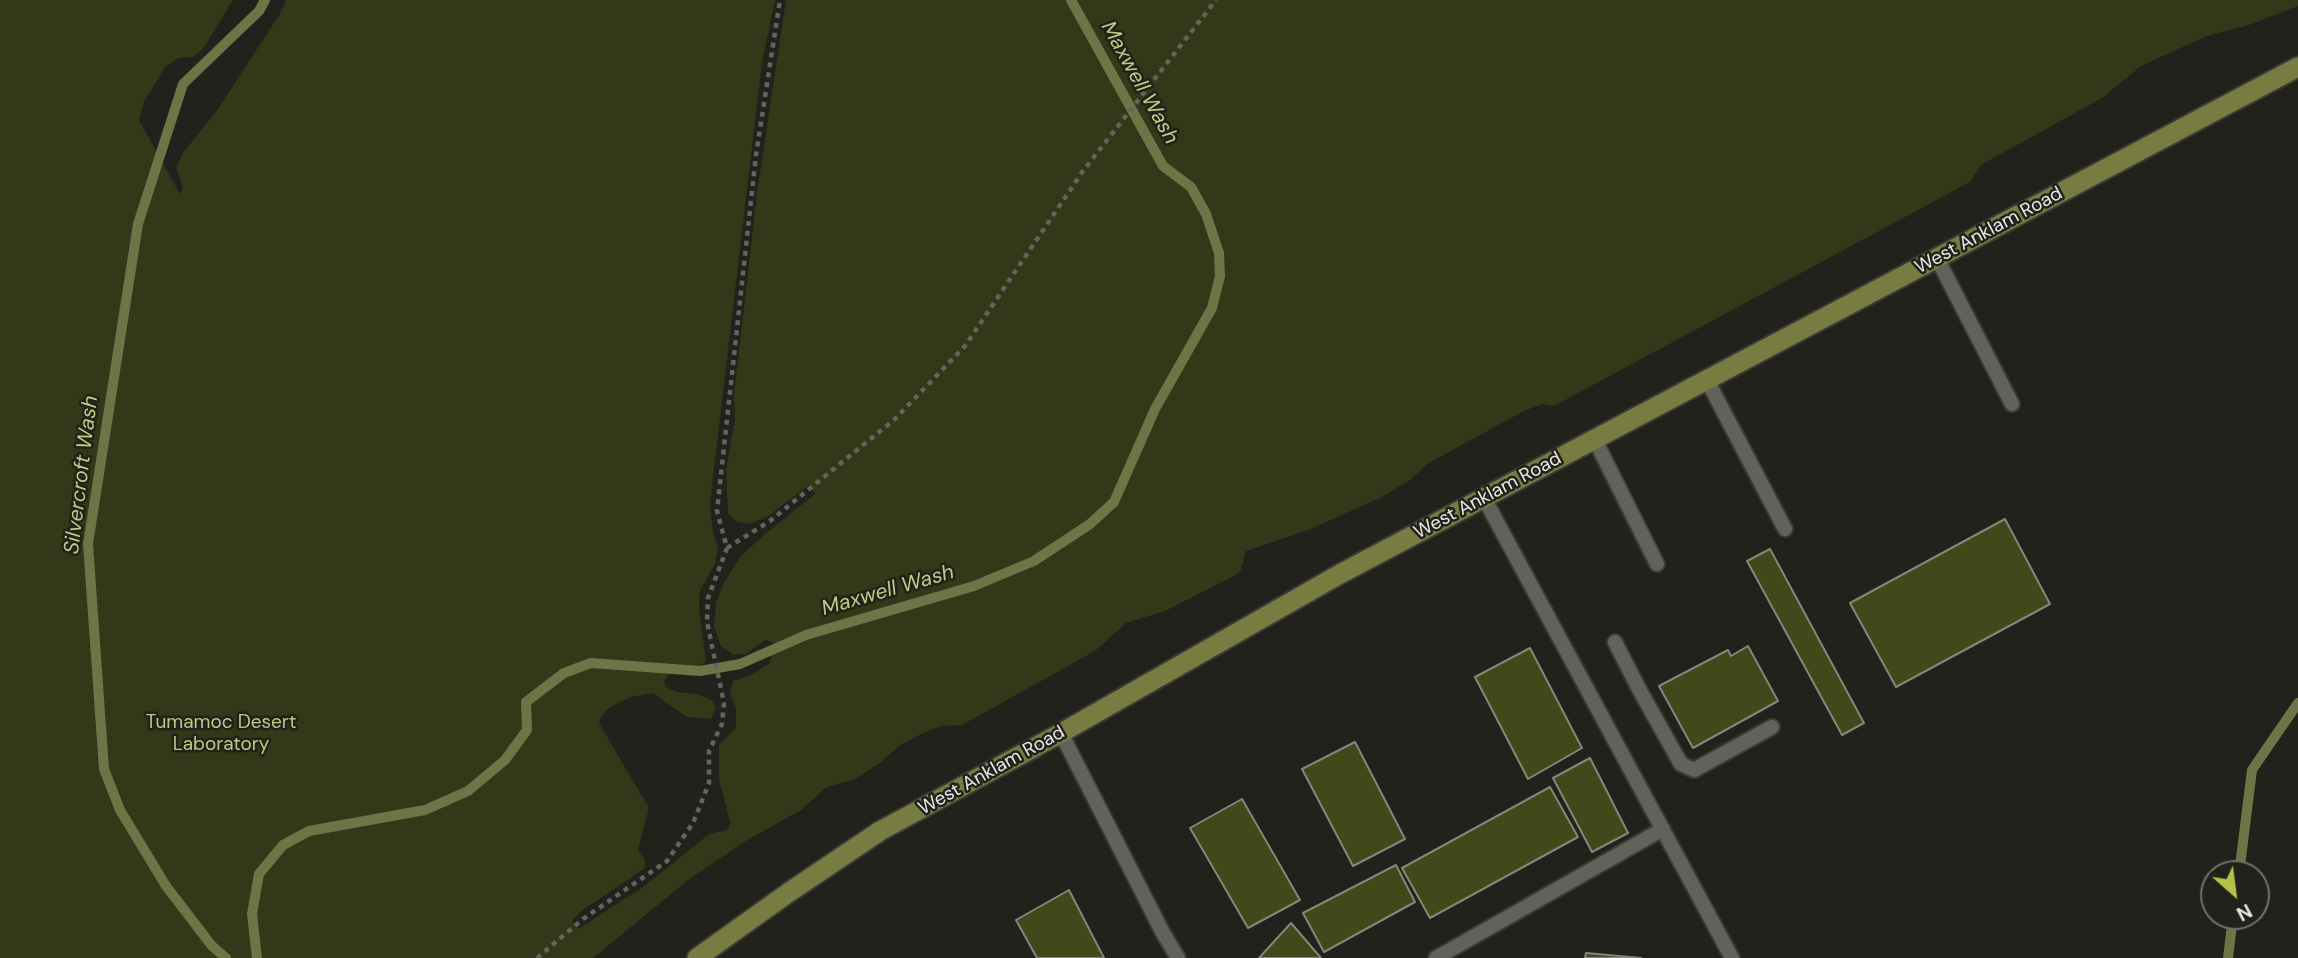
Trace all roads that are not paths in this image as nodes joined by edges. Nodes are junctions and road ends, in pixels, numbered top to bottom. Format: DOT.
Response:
graph roads {
  1 [pos="2298,67"];
  2 [pos="1937,258"];
  3 [pos="1707,380"];
  4 [pos="2012,404"];
  5 [pos="1595,440"];
  6 [pos="1484,498"];
  7 [pos="1785,529"];
  8 [pos="1657,564"];
  9 [pos="1615,642"];
  10 [pos="1772,727"];
  11 [pos="1061,733"];
  12 [pos="1662,829"];
  13 [pos="697,958"];
  14 [pos="1178,958"];
  15 [pos="1436,958"];
  16 [pos="1732,958"];
  1 -- 2 [label="main road, West Anklam Road"];
  2 -- 3 [label="main road, West Anklam Road"];
  2 -- 4 [label="lane"];
  3 -- 5 [label="main road, West Anklam Road"];
  3 -- 7 [label="lane"];
  5 -- 6 [label="main road, West Anklam Road"];
  5 -- 8 [label="lane"];
  6 -- 11 [label="main road, West Anklam Road"];
  6 -- 12 [label="lane"];
  9 -- 10 [label="lane"];
  11 -- 13 [label="main road, West Anklam Road"];
  11 -- 14 [label="lane"];
  12 -- 15 [label="lane"];
  12 -- 16 [label="lane"];
}
